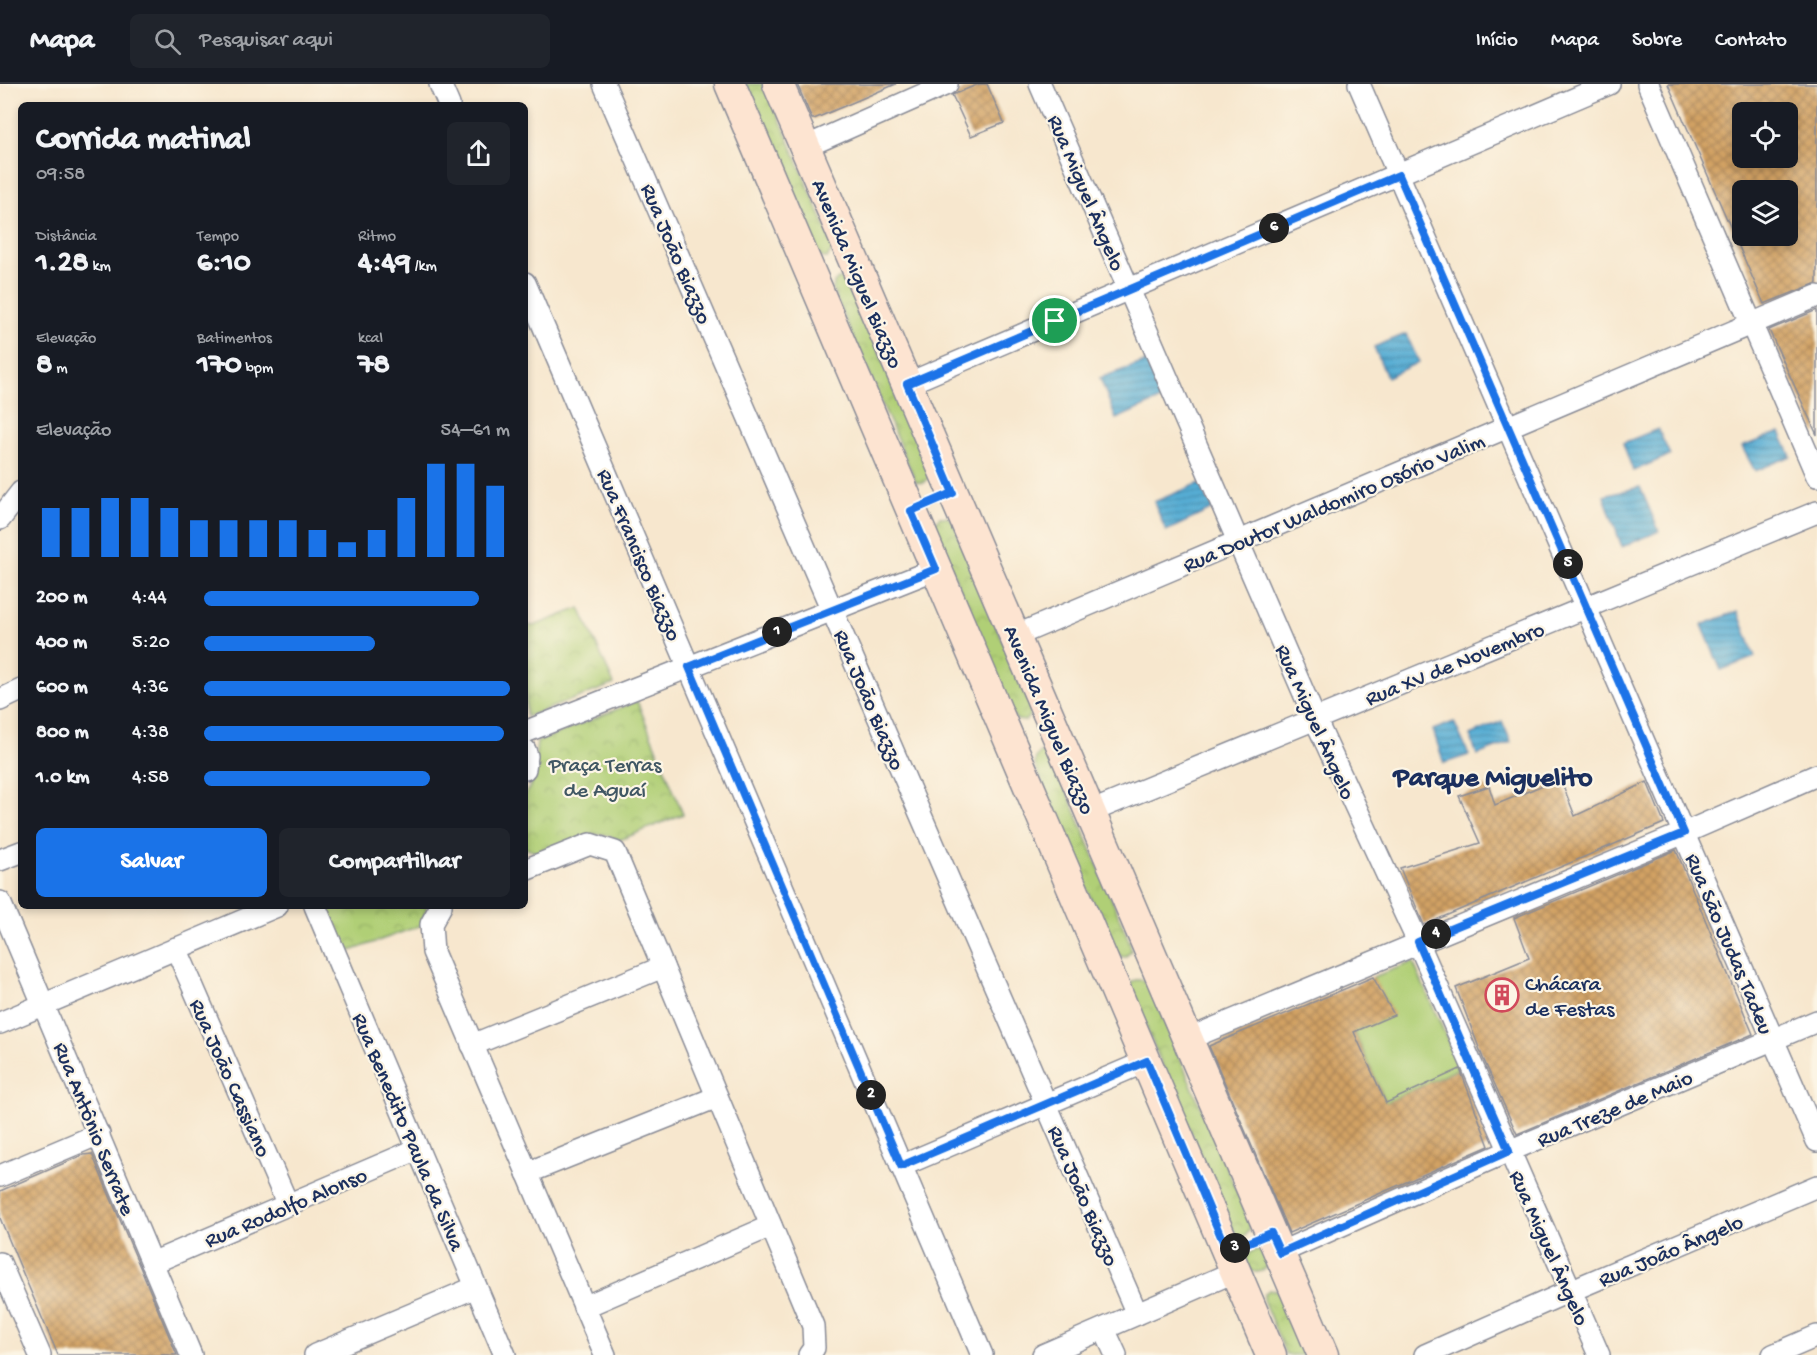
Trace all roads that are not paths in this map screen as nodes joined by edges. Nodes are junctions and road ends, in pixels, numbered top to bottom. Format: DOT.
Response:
graph roads {
  1 [pos="440,84"];
  2 [pos="604,84"];
  3 [pos="730,84"];
  4 [pos="778,84"];
  5 [pos="947,84"];
  6 [pos="1040,84"];
  7 [pos="1359,84"];
  8 [pos="1609,84"];
  9 [pos="1648,84"];
  10 [pos="448,102"];
  11 [pos="805,147"];
  12 [pos="1399,175"];
  13 [pos="1130,289"];
  14 [pos="528,290"];
  15 [pos="1817,296"];
  16 [pos="1751,324"];
  17 [pos="907,384"];
  18 [pos="1508,427"];
  19 [pos="1817,476"];
  20 [pos="953,493"];
  21 [pos="18,496"];
  22 [pos="911,511"];
  23 [pos="1817,512"];
  24 [pos="0,519"];
  25 [pos="1238,541"];
  26 [pos="936,569"];
  27 [pos="1586,608"];
  28 [pos="832,610"];
  29 [pos="1015,636"];
  30 [pos="689,667"];
  31 [pos="18,691"];
  32 [pos="0,700"];
  33 [pos="1315,719"];
  34 [pos="1050,721"];
  35 [pos="528,731"];
  36 [pos="1009,738"];
  37 [pos="1817,774"];
  38 [pos="1090,812"];
  39 [pos="1684,833"];
  40 [pos="18,853"];
  41 [pos="0,861"];
  42 [pos="528,869"];
  43 [pos="0,902"];
  44 [pos="270,909"];
  45 [pos="316,909"];
  46 [pos="439,909"];
  47 [pos="1418,942"];
  48 [pos="176,948"];
  49 [pos="663,967"];
  50 [pos="45,1005"];
  51 [pos="1817,1021"];
  52 [pos="0,1023"];
  53 [pos="1188,1039"];
  54 [pos="1773,1039"];
  55 [pos="472,1045"];
  56 [pos="1147,1061"];
  57 [pos="717,1097"];
  58 [pos="1046,1105"];
  59 [pos="99,1134"];
  60 [pos="1817,1141"];
  61 [pos="418,1149"];
  62 [pos="1509,1151"];
  63 [pos="901,1166"];
  64 [pos="527,1173"];
  65 [pos="0,1176"];
  66 [pos="1817,1186"];
  67 [pos="288,1205"];
  68 [pos="771,1226"];
  69 [pos="1279,1252"];
  70 [pos="0,1263"];
  71 [pos="152,1263"];
  72 [pos="1235,1270"];
  73 [pos="476,1287"];
  74 [pos="1570,1291"];
  75 [pos="584,1307"];
  76 [pos="1137,1314"];
  77 [pos="1104,1329"];
  78 [pos="1817,1336"];
  79 [pos="40,1355"];
  80 [pos="191,1355"];
  81 [pos="315,1355"];
  82 [pos="505,1355"];
  83 [pos="605,1355"];
  84 [pos="809,1355"];
  85 [pos="982,1355"];
  86 [pos="1043,1355"];
  87 [pos="1116,1355"];
  88 [pos="1271,1355"];
  89 [pos="1323,1355"];
  90 [pos="1425,1355"];
  91 [pos="1599,1355"];
  92 [pos="1773,1355"];
  1 -- 10 [label="street"];
  2 -- 28 [label="street, Rua João Biazzo"];
  3 -- 22 [label="street, Avenida Miguel Biazzo"];
  4 -- 11 [label="street, Avenida Miguel Biazzo"];
  5 -- 11 [label="street"];
  6 -- 13 [label="street, Rua Miguel Ângelo"];
  7 -- 12 [label="street, Rua São Judas Tadeu"];
  8 -- 12 [label="street"];
  9 -- 16 [label="street"];
  11 -- 17 [label="street, Avenida Miguel Biazzo"];
  12 -- 13 [label="street"];
  12 -- 18 [label="street, Rua São Judas Tadeu"];
  13 -- 17 [label="street"];
  13 -- 25 [label="street, Rua Miguel Ângelo"];
  14 -- 30 [label="street, Rua Francisco Biazzo"];
  15 -- 16 [label="street, Rua Doutor Waldomiro Osório Valim"];
  16 -- 18 [label="street, Rua Doutor Waldomiro Osório Valim"];
  16 -- 19 [label="street"];
  17 -- 20 [label="street, Avenida Miguel Biazzo"];
  18 -- 25 [label="street, Rua Doutor Waldomiro Osório Valim"];
  18 -- 27 [label="street, Rua São Judas Tadeu"];
  20 -- 22 [label="street"];
  20 -- 29 [label="street, Avenida Miguel Biazzo"];
  21 -- 24 [label="street"];
  22 -- 26 [label="street, Avenida Miguel Biazzo"];
  23 -- 27 [label="street, Rua XV de Novembro"];
  25 -- 29 [label="street, Rua Doutor Waldomiro Osório Valim"];
  25 -- 33 [label="street, Rua Miguel Ângelo"];
  26 -- 28 [label="street"];
  26 -- 36 [label="street, Avenida Miguel Biazzo"];
  27 -- 33 [label="street, Rua XV de Novembro"];
  27 -- 39 [label="street, Rua São Judas Tadeu"];
  28 -- 30 [label="street"];
  28 -- 58 [label="street, Rua João Biazzo"];
  29 -- 34 [label="street, Avenida Miguel Biazzo"];
  30 -- 35 [label="street"];
  30 -- 63 [label="street, Rua Francisco Biazzo"];
  31 -- 32 [label="street"];
  33 -- 38 [label="street, Rua XV de Novembro"];
  33 -- 47 [label="street, Rua Miguel Ângelo"];
  34 -- 36 [label="street"];
  34 -- 38 [label="street, Avenida Miguel Biazzo"];
  36 -- 56 [label="street, Avenida Miguel Biazzo"];
  37 -- 39 [label="street"];
  38 -- 53 [label="street, Avenida Miguel Biazzo"];
  39 -- 47 [label="street"];
  39 -- 54 [label="street, Rua São Judas Tadeu"];
  40 -- 41 [label="street"];
  42 -- 49 [label="street"];
  43 -- 50 [label="street, Rua Antônio Serrate"];
  44 -- 48 [label="street"];
  45 -- 61 [label="street, Rua Benedito Paula da Silva"];
  46 -- 55 [label="street"];
  47 -- 53 [label="street"];
  47 -- 62 [label="street, Rua Miguel Ângelo"];
  48 -- 50 [label="street"];
  48 -- 67 [label="street, Rua João Cassiano"];
  49 -- 55 [label="street"];
  49 -- 57 [label="street"];
  50 -- 52 [label="street"];
  50 -- 59 [label="street, Rua Antônio Serrate"];
  51 -- 54 [label="street, Rua Treze de Maio"];
  53 -- 69 [label="street, Avenida Miguel Biazzo"];
  54 -- 60 [label="street, Rua São Judas Tadeu"];
  54 -- 62 [label="street, Rua Treze de Maio"];
  55 -- 64 [label="street"];
  56 -- 58 [label="street"];
  56 -- 72 [label="street, Avenida Miguel Biazzo"];
  57 -- 64 [label="street"];
  57 -- 68 [label="street"];
  58 -- 63 [label="street"];
  58 -- 76 [label="street, Rua João Biazzo"];
  59 -- 65 [label="street"];
  59 -- 71 [label="street, Rua Antônio Serrate"];
  61 -- 67 [label="street, Rua Rodolfo Alonso"];
  61 -- 73 [label="street, Rua Benedito Paula da Silva"];
  62 -- 69 [label="street, Rua Treze de Maio"];
  62 -- 74 [label="street, Rua Miguel Ângelo"];
  63 -- 85 [label="street, Rua Francisco Biazzo"];
  64 -- 75 [label="street"];
  66 -- 74 [label="street, Rua João Ângelo"];
  67 -- 71 [label="street, Rua Rodolfo Alonso"];
  68 -- 75 [label="street"];
  68 -- 84 [label="street"];
  69 -- 72 [label="street"];
  69 -- 89 [label="street, Avenida Miguel Biazzo"];
  70 -- 79 [label="street"];
  71 -- 80 [label="street, Rua Antônio Serrate"];
  72 -- 76 [label="street"];
  72 -- 88 [label="street, Avenida Miguel Biazzo"];
  73 -- 81 [label="street"];
  73 -- 82 [label="street, Rua Benedito Paula da Silva"];
  74 -- 90 [label="street, Rua João Ângelo"];
  74 -- 91 [label="street, Rua Miguel Ângelo"];
  75 -- 83 [label="street"];
  76 -- 77 [label="street"];
  77 -- 86 [label="street"];
  77 -- 87 [label="street"];
  78 -- 92 [label="street"];
}
